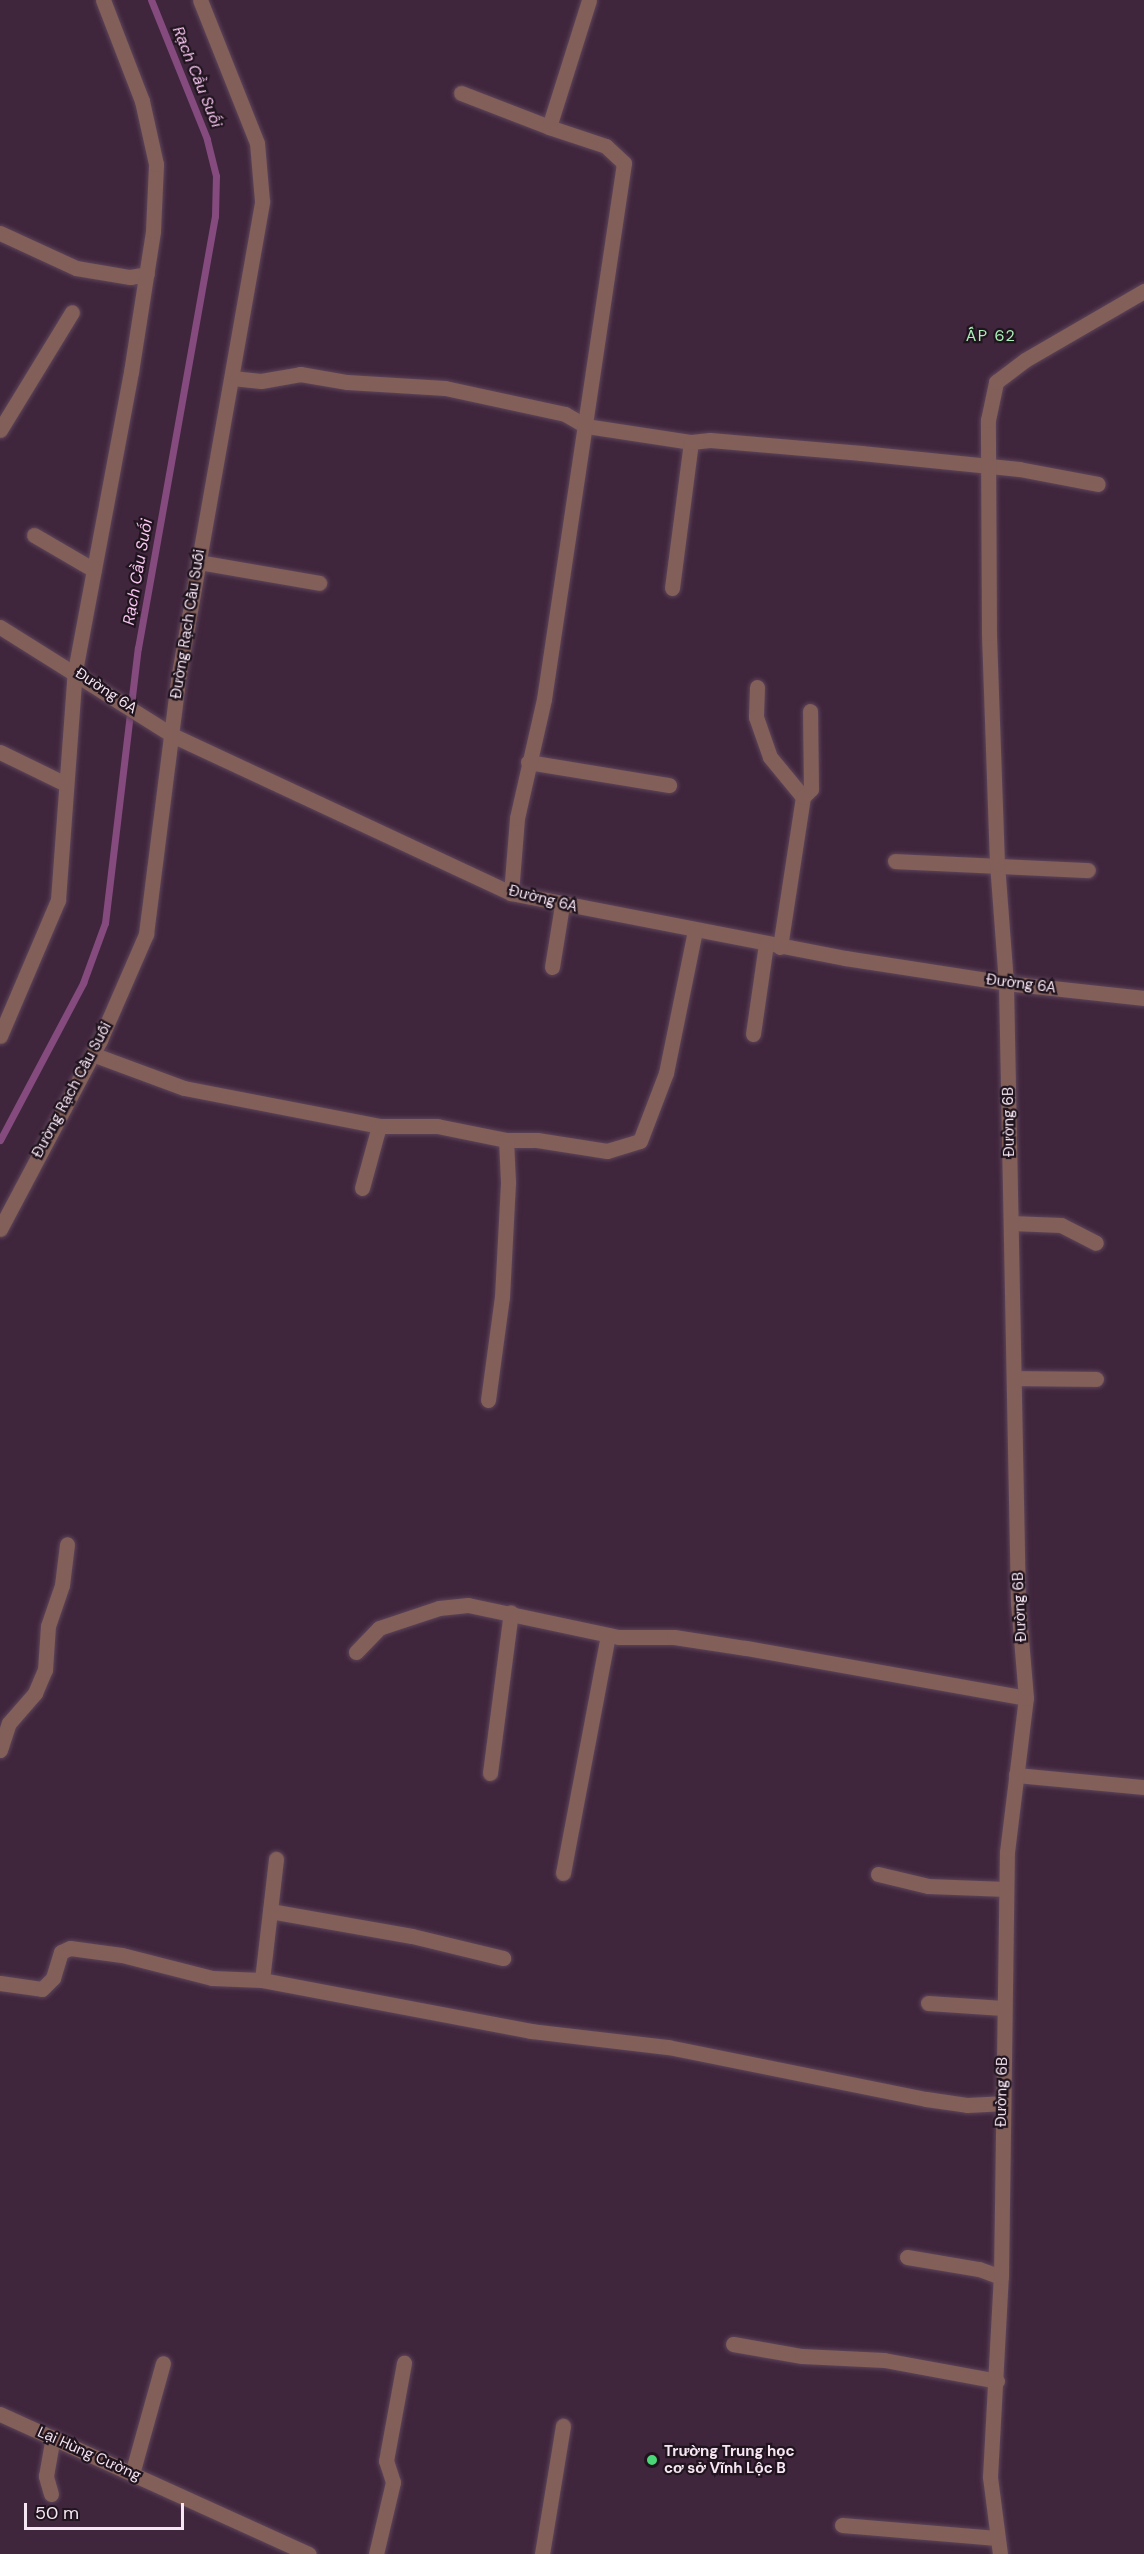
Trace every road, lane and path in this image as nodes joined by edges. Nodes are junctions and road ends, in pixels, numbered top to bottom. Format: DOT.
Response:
graph roads {
  1 [pos="104,0"];
  2 [pos="200,0"];
  3 [pos="589,0"];
  4 [pos="461,93"];
  5 [pos="549,127"];
  6 [pos="0,233"];
  7 [pos="147,274"];
  8 [pos="1144,291"];
  9 [pos="72,312"];
  10 [pos="232,378"];
  11 [pos="586,426"];
  12 [pos="0,430"];
  13 [pos="691,442"];
  14 [pos="987,467"];
  15 [pos="1098,484"];
  16 [pos="34,535"];
  17 [pos="198,562"];
  18 [pos="94,570"];
  19 [pos="319,582"];
  20 [pos="672,588"];
  21 [pos="0,627"];
  22 [pos="79,674"];
  23 [pos="757,687"];
  24 [pos="810,711"];
  25 [pos="168,732"];
  26 [pos="0,752"];
  27 [pos="528,762"];
  28 [pos="66,784"];
  29 [pos="669,785"];
  30 [pos="803,797"];
  31 [pos="895,861"];
  32 [pos="997,864"];
  33 [pos="1088,870"];
  34 [pos="511,893"];
  35 [pos="562,905"];
  36 [pos="695,930"];
  37 [pos="773,945"];
  38 [pos="552,967"];
  39 [pos="1006,983"];
  40 [pos="1144,998"];
  41 [pos="753,1034"];
  42 [pos="0,1036"];
  43 [pos="92,1054"];
  44 [pos="379,1126"];
  45 [pos="506,1140"];
  46 [pos="362,1188"];
  47 [pos="1011,1224"];
  48 [pos="0,1229"];
  49 [pos="1096,1244"];
  50 [pos="1014,1378"];
  51 [pos="1096,1379"];
  52 [pos="488,1400"];
  53 [pos="67,1544"];
  54 [pos="511,1612"];
  55 [pos="608,1635"];
  56 [pos="356,1652"];
  57 [pos="1026,1698"];
  58 [pos="0,1750"];
  59 [pos="490,1773"];
  60 [pos="1016,1775"];
  61 [pos="1144,1787"];
  62 [pos="276,1858"];
  63 [pos="563,1873"];
  64 [pos="878,1874"];
  65 [pos="1006,1889"];
  66 [pos="270,1911"];
  67 [pos="503,1958"];
  68 [pos="262,1980"];
  69 [pos="0,1983"];
  70 [pos="928,2003"];
  71 [pos="1003,2008"];
  72 [pos="1001,2103"];
  73 [pos="907,2257"];
  74 [pos="1001,2272"];
  75 [pos="733,2344"];
  76 [pos="163,2363"];
  77 [pos="404,2363"];
  78 [pos="997,2381"];
  79 [pos="0,2414"];
  80 [pos="563,2426"];
  81 [pos="53,2438"];
  82 [pos="132,2474"];
  83 [pos="51,2494"];
  84 [pos="842,2525"];
  85 [pos="996,2538"];
  86 [pos="309,2554"];
  87 [pos="376,2554"];
  88 [pos="542,2554"];
  89 [pos="1000,2554"];
  1 -- 7 [label="street"];
  2 -- 10 [label="street, Đường Rạch Cầu Suối"];
  3 -- 5 [label="street"];
  4 -- 5 [label="street"];
  5 -- 11 [label="street"];
  6 -- 7 [label="street"];
  7 -- 18 [label="street"];
  8 -- 14 [label="street, Đường 6B"];
  9 -- 12 [label="street"];
  10 -- 11 [label="street"];
  10 -- 17 [label="street, Đường Rạch Cầu Suối"];
  11 -- 13 [label="street"];
  11 -- 27 [label="street"];
  13 -- 14 [label="street"];
  13 -- 20 [label="street"];
  14 -- 15 [label="street"];
  14 -- 32 [label="street, Đường 6B"];
  16 -- 18 [label="street"];
  17 -- 19 [label="street"];
  17 -- 25 [label="street, Đường Rạch Cầu Suối"];
  18 -- 22 [label="street"];
  21 -- 22 [label="street, Đường 6A"];
  22 -- 25 [label="street, Đường 6A"];
  22 -- 28 [label="street"];
  23 -- 30 [label="street"];
  24 -- 30 [label="street"];
  25 -- 34 [label="street, Đường 6A"];
  25 -- 43 [label="street, Đường Rạch Cầu Suối"];
  26 -- 28 [label="street"];
  27 -- 29 [label="street"];
  27 -- 34 [label="street"];
  28 -- 42 [label="street"];
  30 -- 37 [label="street"];
  31 -- 32 [label="street"];
  32 -- 33 [label="street"];
  32 -- 39 [label="street, Đường 6B"];
  34 -- 35 [label="street, Đường 6A"];
  35 -- 36 [label="street, Đường 6A"];
  35 -- 38 [label="street"];
  36 -- 37 [label="street, Đường 6A"];
  36 -- 45 [label="street"];
  37 -- 39 [label="street, Đường 6A"];
  37 -- 41 [label="street"];
  39 -- 40 [label="street, Đường 6A"];
  39 -- 47 [label="street, Đường 6B"];
  43 -- 44 [label="street"];
  43 -- 48 [label="street, Đường Rạch Cầu Suối"];
  44 -- 45 [label="street"];
  44 -- 46 [label="street"];
  45 -- 52 [label="street"];
  47 -- 49 [label="street"];
  47 -- 50 [label="street, Đường 6B"];
  50 -- 51 [label="street"];
  50 -- 57 [label="street, Đường 6B"];
  53 -- 58 [label="street"];
  54 -- 55 [label="street"];
  54 -- 56 [label="street"];
  54 -- 59 [label="street"];
  55 -- 57 [label="street"];
  55 -- 63 [label="street"];
  57 -- 60 [label="street, Đường 6B"];
  60 -- 61 [label="street"];
  60 -- 65 [label="street, Đường 6B"];
  62 -- 66 [label="street"];
  64 -- 65 [label="street"];
  65 -- 71 [label="street, Đường 6B"];
  66 -- 67 [label="street"];
  66 -- 68 [label="street"];
  68 -- 69 [label="street"];
  68 -- 72 [label="street"];
  70 -- 71 [label="street"];
  71 -- 72 [label="street, Đường 6B"];
  72 -- 74 [label="street, Đường 6B"];
  73 -- 74 [label="street"];
  74 -- 78 [label="street"];
  75 -- 78 [label="street"];
  76 -- 82 [label="street"];
  77 -- 87 [label="street"];
  78 -- 85 [label="street"];
  79 -- 81 [label="street, Lại Hùng Cường"];
  80 -- 88 [label="street"];
  81 -- 82 [label="street, Lại Hùng Cường"];
  81 -- 83 [label="street"];
  82 -- 86 [label="street, Lại Hùng Cường"];
  84 -- 85 [label="street"];
  85 -- 89 [label="street"];
}
